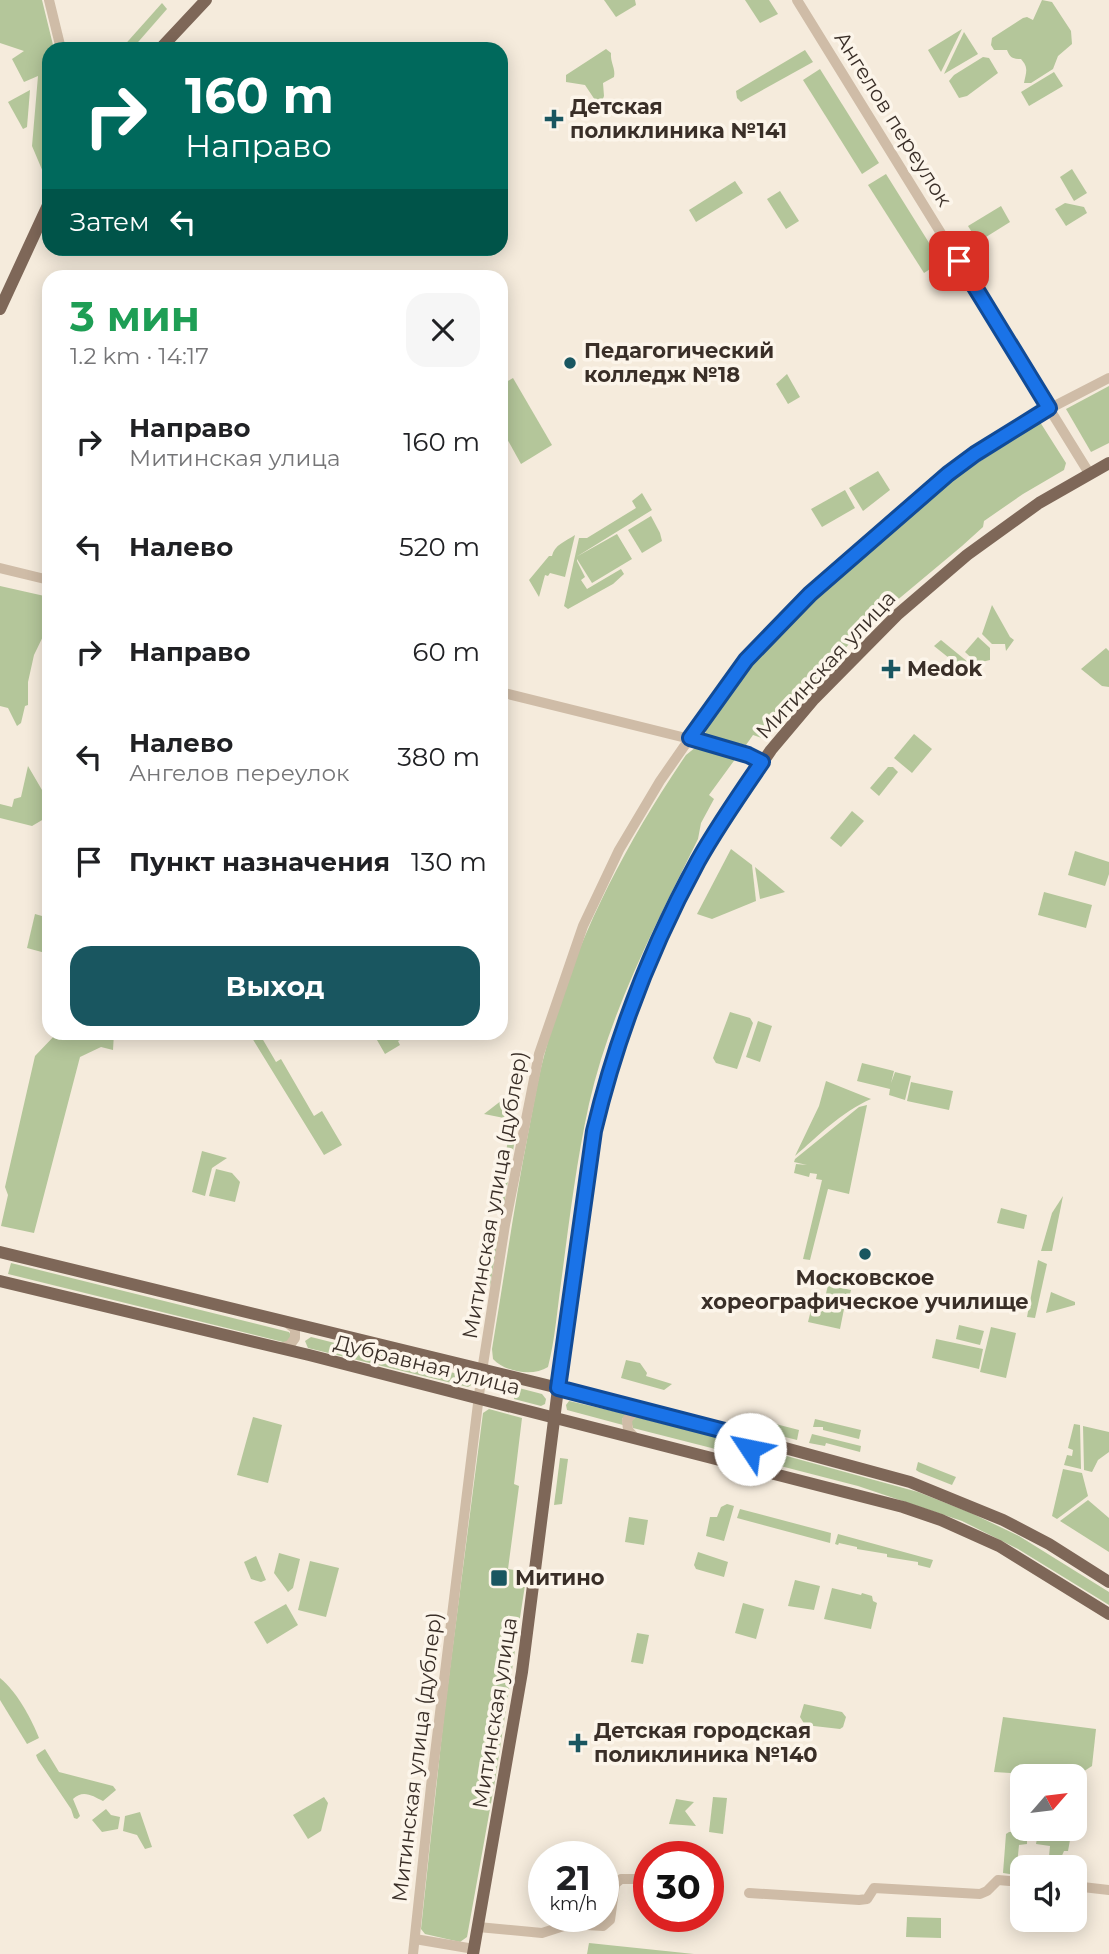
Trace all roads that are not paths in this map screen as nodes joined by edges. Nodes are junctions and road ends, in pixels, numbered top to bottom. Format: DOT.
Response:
graph roads {
  1 [pos="49,0"];
  2 [pos="206,0"];
  3 [pos="796,0"];
  4 [pos="59,42"];
  5 [pos="167,42"];
  6 [pos="42,217"];
  7 [pos="0,309"];
  8 [pos="1109,378"];
  9 [pos="1049,408"];
  10 [pos="1109,463"];
  11 [pos="1089,473"];
  12 [pos="0,568"];
  13 [pos="42,578"];
  14 [pos="508,694"];
  15 [pos="690,738"];
  16 [pos="762,762"];
  17 [pos="0,1252"];
  18 [pos="0,1281"];
  19 [pos="284,1321"];
  20 [pos="315,1329"];
  21 [pos="279,1348"];
  22 [pos="309,1354"];
  23 [pos="482,1371"];
  24 [pos="558,1388"];
  25 [pos="479,1399"];
  26 [pos="643,1410"];
  27 [pos="554,1417"];
  28 [pos="741,1436"];
  29 [pos="636,1438"];
  30 [pos="733,1462"];
  31 [pos="1109,1582"];
  32 [pos="1109,1614"];
  33 [pos="633,1879"];
  34 [pos="1010,1881"];
  35 [pos="1087,1887"];
  36 [pos="1109,1890"];
  37 [pos="749,1893"];
  38 [pos="478,1927"];
  39 [pos="415,1939"];
  40 [pos="474,1952"];
  41 [pos="413,1954"];
  1 -- 4 [label="street"];
  2 -- 5 [label="main road"];
  3 -- 9 [label="street, Ангелов переулок"];
  6 -- 7 [label="main road"];
  8 -- 9 [label="street, Митинская улица (дублер)"];
  9 -- 11 [label="street, Ангелов переулок"];
  9 -- 15 [label="street, Митинская улица (дублер)"];
  10 -- 11 [label="main road, Митинская улица"];
  11 -- 16 [label="main road, Митинская улица"];
  12 -- 13 [label="street"];
  14 -- 15 [label="street"];
  15 -- 16 [label="street"];
  15 -- 23 [label="street, Митинская улица (дублер)"];
  16 -- 24 [label="main road, Митинская улица"];
  17 -- 19 [label="main road, Дубравная улица"];
  18 -- 21 [label="main road, Дубравная улица"];
  19 -- 20 [label="main road, Дубравная улица"];
  19 -- 21 [label="street"];
  20 -- 22 [label="street"];
  20 -- 23 [label="main road, Дубравная улица"];
  21 -- 22 [label="main road, Дубравная улица"];
  22 -- 25 [label="main road, Дубравная улица"];
  23 -- 24 [label="main road, Дубравная улица"];
  23 -- 25 [label="street, Митинская улица (дублер)"];
  24 -- 26 [label="main road, Дубравная улица"];
  24 -- 27 [label="main road, Митинская улица"];
  25 -- 27 [label="main road, Дубравная улица"];
  25 -- 39 [label="street, Митинская улица (дублер)"];
  26 -- 28 [label="main road, Дубравная улица"];
  26 -- 29 [label="street"];
  27 -- 29 [label="main road, Дубравная улица"];
  27 -- 38 [label="main road, Митинская улица"];
  28 -- 30 [label="street"];
  28 -- 31 [label="main road, Дубравная улица"];
  29 -- 30 [label="main road, Дубравная улица"];
  30 -- 32 [label="main road, Дубравная улица"];
  33 -- 38 [label="street"];
  34 -- 37 [label="street"];
  35 -- 36 [label="street"];
  38 -- 40 [label="main road, Митинская улица"];
  39 -- 40 [label="street"];
  39 -- 41 [label="street, Митинская улица (дублер)"];
}
